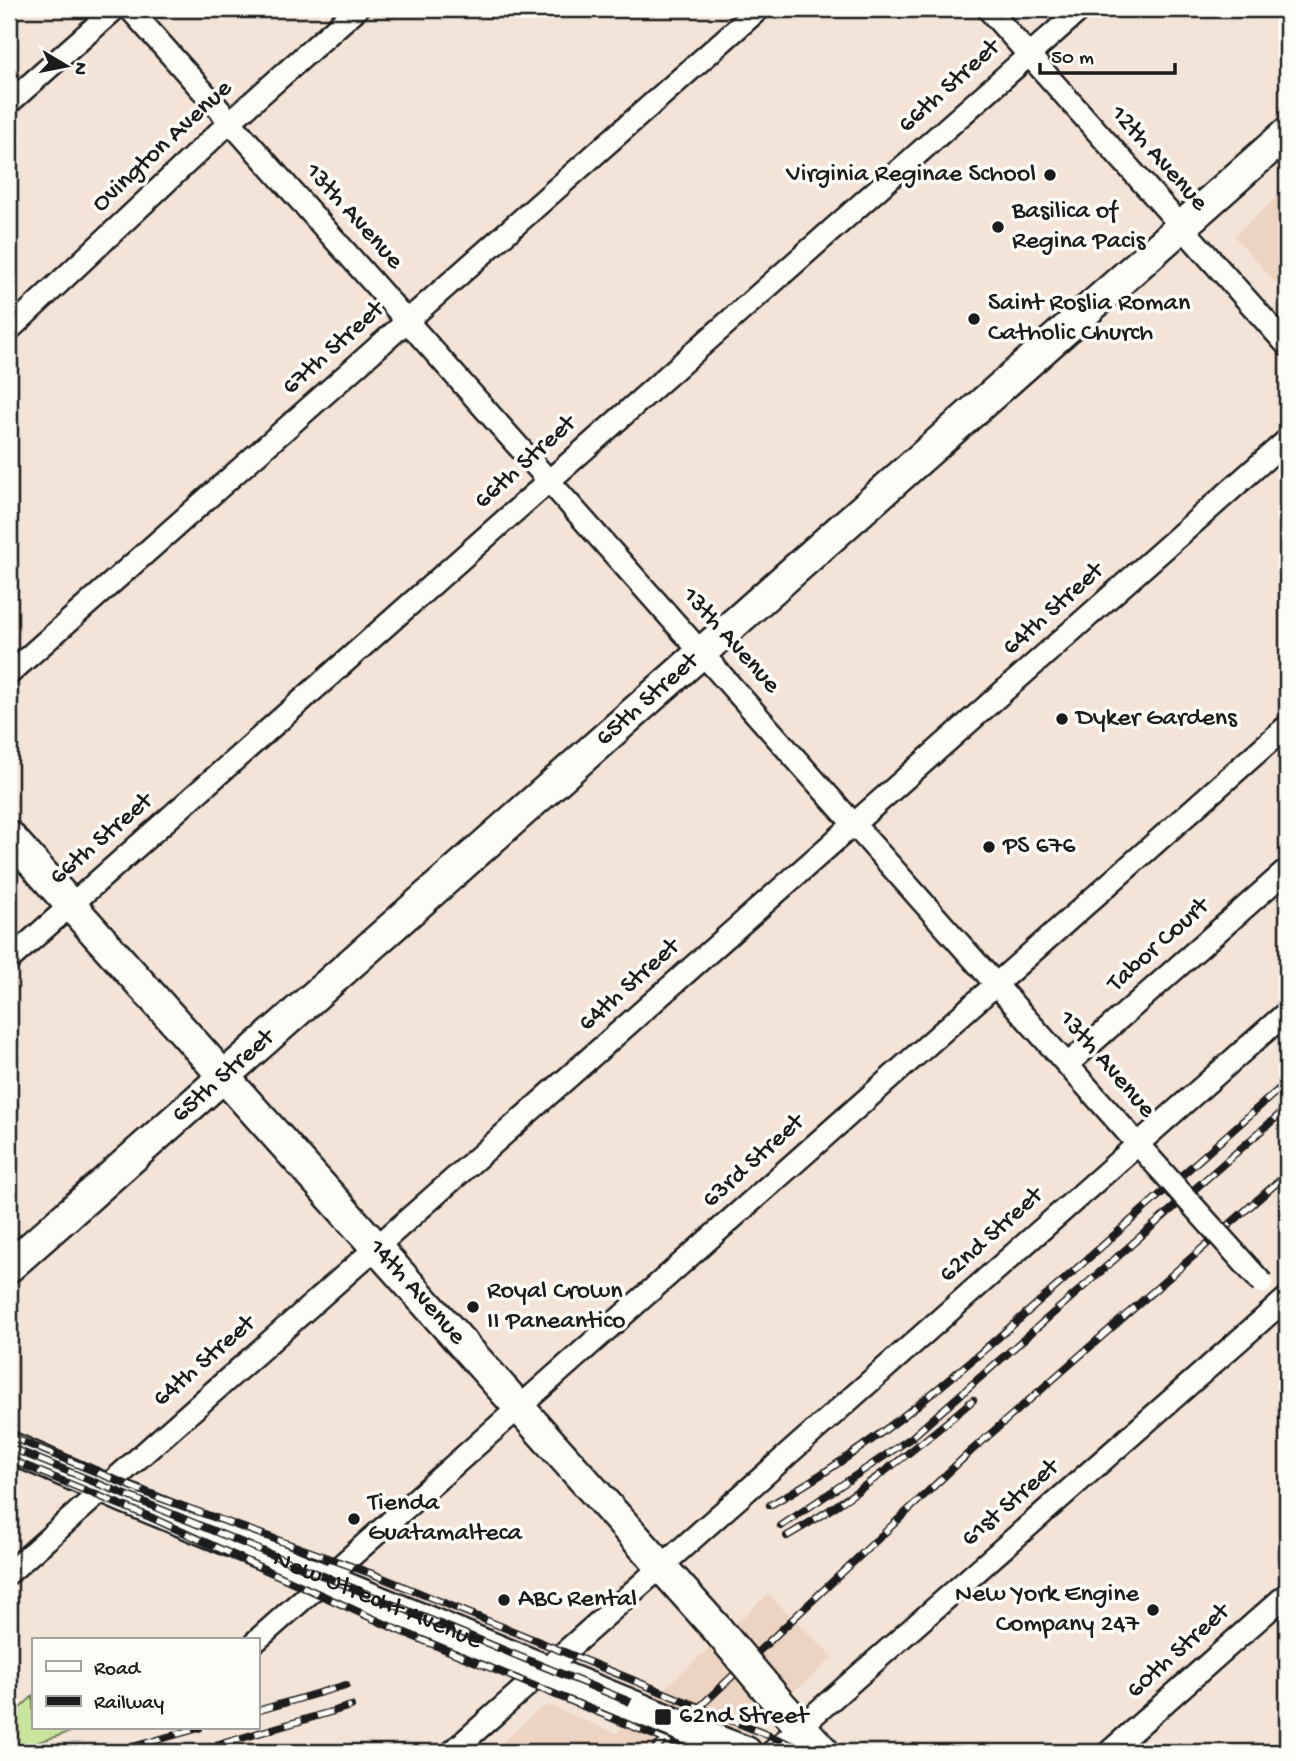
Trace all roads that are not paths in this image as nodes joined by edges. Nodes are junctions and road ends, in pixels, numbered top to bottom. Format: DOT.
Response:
graph roads {
  1 [pos="115,9"];
  2 [pos="130,9"];
  3 [pos="358,9"];
  4 [pos="759,9"];
  5 [pos="988,9"];
  6 [pos="1081,9"];
  7 [pos="1029,55"];
  8 [pos="9,103"];
  9 [pos="231,121"];
  10 [pos="1287,133"];
  11 [pos="1181,227"];
  12 [pos="408,320"];
  13 [pos="9,330"];
  14 [pos="1287,345"];
  15 [pos="1287,440"];
  16 [pos="549,480"];
  17 [pos="702,652"];
  18 [pos="9,674"];
  19 [pos="1287,726"];
  20 [pos="855,824"];
  21 [pos="9,836"];
  22 [pos="1287,870"];
  23 [pos="70,906"];
  24 [pos="9,960"];
  25 [pos="997,984"];
  26 [pos="1287,1012"];
  27 [pos="1068,1063"];
  28 [pos="224,1077"];
  29 [pos="1138,1144"];
  30 [pos="376,1249"];
  31 [pos="9,1268"];
  32 [pos="1285,1304"];
  33 [pos="518,1408"];
  34 [pos="9,1447"];
  35 [pos="104,1489"];
  36 [pos="661,1568"];
  37 [pos="9,1573"];
  38 [pos="326,1581"];
  39 [pos="1287,1594"];
  40 [pos="259,1638"];
  41 [pos="546,1670"];
  42 [pos="801,1727"];
  43 [pos="735,1748"];
  44 [pos="452,1752"];
  45 [pos="772,1752"];
  46 [pos="824,1752"];
  47 [pos="1109,1752"];
  1 -- 8 [label="street"];
  2 -- 9 [label="street, 13th Avenue"];
  3 -- 9 [label="street, Ovington Avenue"];
  4 -- 12 [label="street, 67th Street"];
  5 -- 7 [label="street, 12th Avenue"];
  6 -- 7 [label="street, 66th Street"];
  7 -- 11 [label="street, 12th Avenue"];
  7 -- 16 [label="street, 66th Street"];
  9 -- 12 [label="street, 13th Avenue"];
  9 -- 13 [label="street, Ovington Avenue"];
  10 -- 11 [label="main road, 65th Street"];
  11 -- 14 [label="street, 12th Avenue"];
  11 -- 17 [label="main road, 65th Street"];
  12 -- 16 [label="street, 13th Avenue"];
  12 -- 18 [label="street, 67th Street"];
  15 -- 20 [label="street, 64th Street"];
  16 -- 17 [label="street, 13th Avenue"];
  16 -- 23 [label="street, 66th Street"];
  17 -- 20 [label="street, 13th Avenue"];
  17 -- 28 [label="main road, 65th Street"];
  19 -- 25 [label="street, 63rd Street"];
  20 -- 25 [label="street, 13th Avenue"];
  20 -- 30 [label="street, 64th Street"];
  21 -- 23 [label="main road, 14th Avenue"];
  22 -- 27 [label="street, Tabor Court"];
  23 -- 24 [label="street, 66th Street"];
  23 -- 28 [label="main road, 14th Avenue"];
  25 -- 27 [label="street, 13th Avenue"];
  25 -- 33 [label="street, 63rd Street"];
  26 -- 29 [label="street, 62nd Street"];
  27 -- 29 [label="street, 13th Avenue"];
  28 -- 30 [label="main road, 14th Avenue"];
  28 -- 31 [label="main road, 65th Street"];
  29 -- 32 [label="street, 13th Avenue, bridge"];
  29 -- 36 [label="street, 62nd Street"];
  30 -- 33 [label="main road, 14th Avenue"];
  30 -- 35 [label="street, 64th Street"];
  32 -- 42 [label="street, 61st Street"];
  33 -- 36 [label="main road, 14th Avenue"];
  33 -- 38 [label="street, 63rd Street"];
  34 -- 35 [label="main road, New Utrecht Avenue"];
  35 -- 37 [label="street, 64th Street"];
  35 -- 38 [label="main road, New Utrecht Avenue"];
  36 -- 41 [label="street, 62nd Street"];
  36 -- 42 [label="main road, 14th Avenue, bridge"];
  38 -- 40 [label="street, 63rd Street"];
  38 -- 41 [label="main road, New Utrecht Avenue"];
  39 -- 47 [label="street, 60th Street"];
  41 -- 43 [label="main road, New Utrecht Avenue, bridge"];
  41 -- 44 [label="street, 62nd Street"];
  42 -- 45 [label="street, 61st Street"];
  42 -- 46 [label="main road, 14th Avenue"];
}
